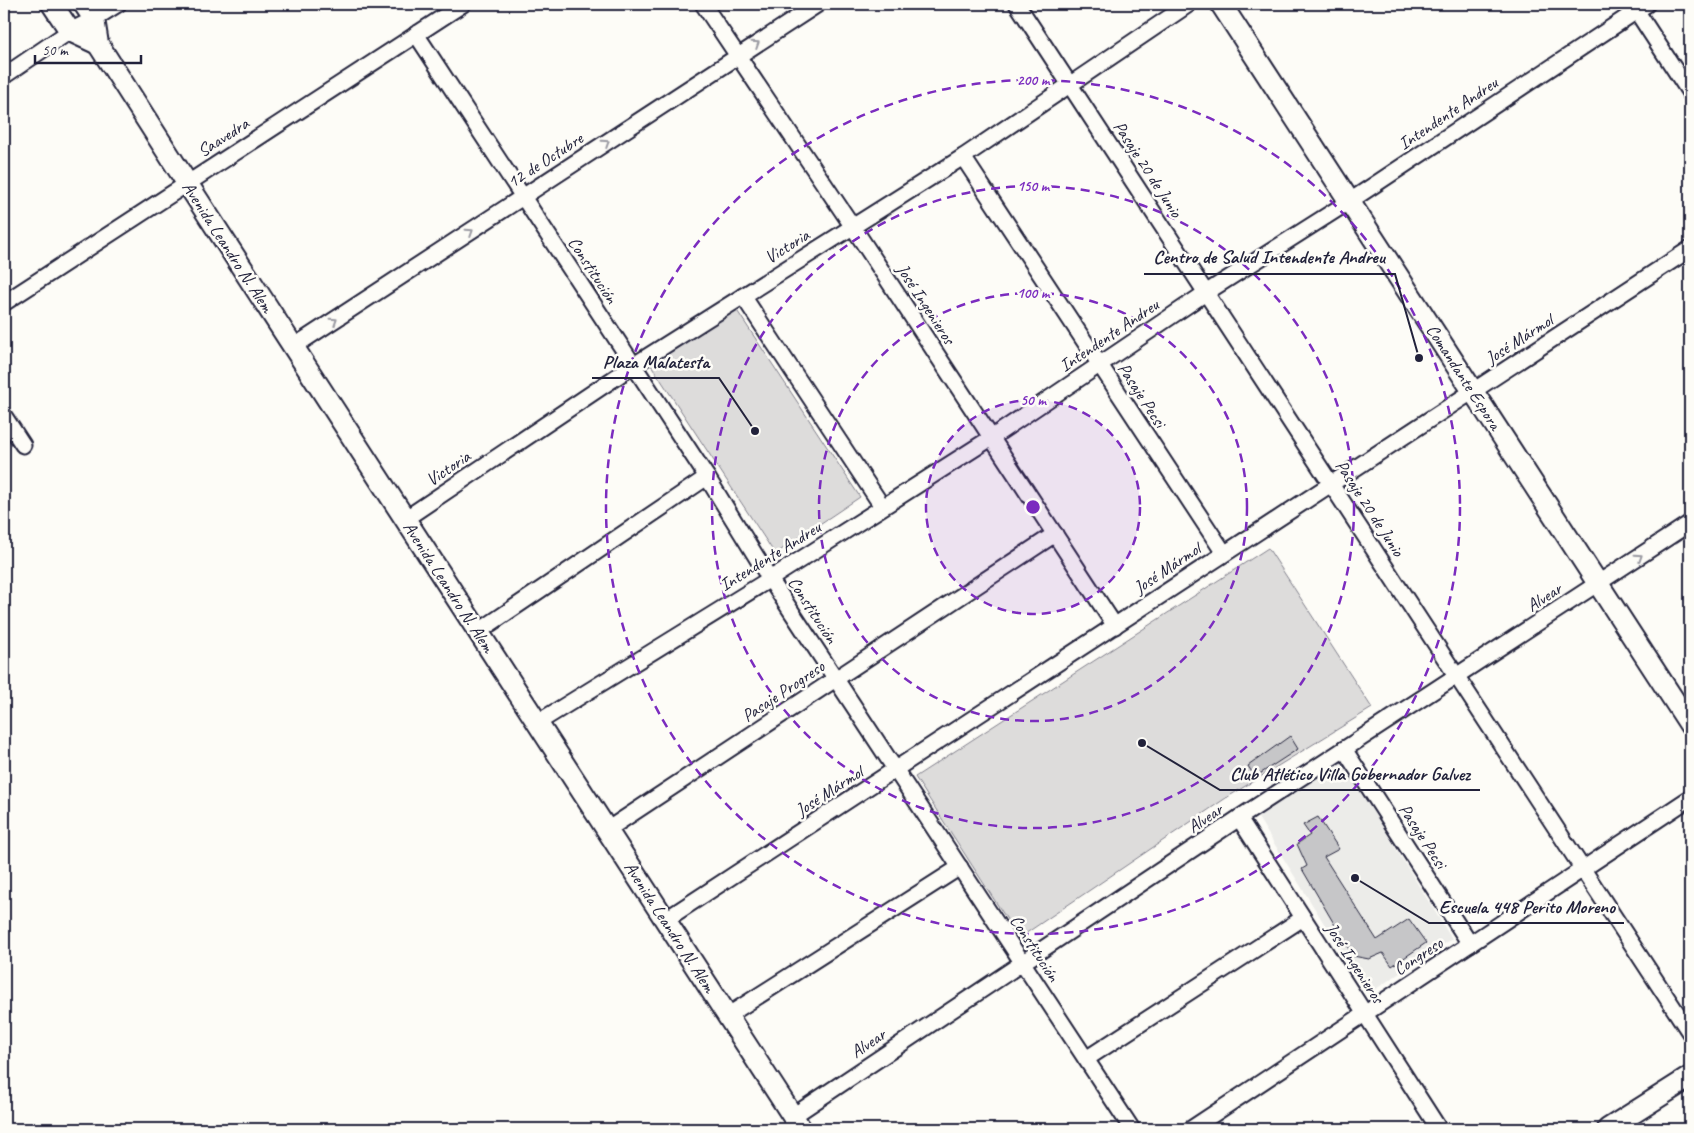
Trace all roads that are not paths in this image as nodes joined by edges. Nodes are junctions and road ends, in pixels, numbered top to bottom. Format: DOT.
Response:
graph roads {
  1 [pos="52,4"];
  2 [pos="118,4"];
  3 [pos="463,4"];
  4 [pos="704,4"];
  5 [pos="818,4"];
  6 [pos="1017,4"];
  7 [pos="1189,4"];
  8 [pos="1221,4"];
  9 [pos="1638,6"];
  10 [pos="89,12"];
  11 [pos="70,31"];
  12 [pos="416,34"];
  13 [pos="98,44"];
  14 [pos="738,56"];
  15 [pos="4,76"];
  16 [pos="1070,85"];
  17 [pos="1690,93"];
  18 [pos="963,157"];
  19 [pos="186,184"];
  20 [pos="523,197"];
  21 [pos="1350,201"];
  22 [pos="853,227"];
  23 [pos="1690,249"];
  24 [pos="1207,292"];
  25 [pos="743,296"];
  26 [pos="4,303"];
  27 [pos="293,348"];
  28 [pos="1100,364"];
  29 [pos="634,365"];
  30 [pos="1473,391"];
  31 [pos="4,416"];
  32 [pos="991,438"];
  33 [pos="23,445"];
  34 [pos="707,477"];
  35 [pos="1332,484"];
  36 [pos="882,506"];
  37 [pos="404,519"];
  38 [pos="1690,523"];
  39 [pos="1055,534"];
  40 [pos="1224,553"];
  41 [pos="770,579"];
  42 [pos="1598,584"];
  43 [pos="1114,626"];
  44 [pos="478,632"];
  45 [pos="1457,675"];
  46 [pos="836,679"];
  47 [pos="538,723"];
  48 [pos="1690,725"];
  49 [pos="1344,749"];
  50 [pos="895,769"];
  51 [pos="1690,798"];
  52 [pos="1239,818"];
  53 [pos="607,830"];
  54 [pos="960,867"];
  55 [pos="1583,869"];
  56 [pos="1303,918"];
  57 [pos="665,920"];
  58 [pos="1470,944"];
  59 [pos="1022,962"];
  60 [pos="1364,1013"];
  61 [pos="728,1016"];
  62 [pos="1690,1033"];
  63 [pos="1086,1059"];
  64 [pos="1690,1077"];
  65 [pos="797,1122"];
  66 [pos="1132,1129"];
  67 [pos="1191,1129"];
  68 [pos="1439,1129"];
  69 [pos="1608,1129"];
  1 -- 11 [label="street"];
  2 -- 10 [label="street"];
  3 -- 12 [label="street, Saavedra"];
  4 -- 14 [label="street, José Ingenieros"];
  14 -- 5 [label="street, 12 de Octubre, one-way"];
  6 -- 16 [label="street, Pasaje 20 de Junio"];
  7 -- 16 [label="street, Victoria"];
  8 -- 21 [label="street, Comandante Espora"];
  9 -- 17 [label="street"];
  9 -- 21 [label="street, Intendente Andreu"];
  10 -- 11 [label="street"];
  10 -- 13 [label="street, Avenida Leandro N. Alem"];
  11 -- 13 [label="street"];
  11 -- 15 [label="street"];
  12 -- 19 [label="street, Saavedra"];
  12 -- 20 [label="street, Constitución"];
  13 -- 19 [label="street, Avenida Leandro N. Alem"];
  20 -- 14 [label="street, 12 de Octubre, one-way"];
  14 -- 22 [label="street, José Ingenieros"];
  16 -- 18 [label="street, Victoria"];
  16 -- 24 [label="street, Pasaje 20 de Junio"];
  18 -- 22 [label="street, Victoria"];
  18 -- 28 [label="street, Pasaje Pecsi"];
  19 -- 26 [label="street, Saavedra"];
  19 -- 27 [label="street, Avenida Leandro N. Alem"];
  27 -- 20 [label="street, 12 de Octubre, one-way"];
  20 -- 29 [label="street, Constitución"];
  21 -- 24 [label="street, Intendente Andreu"];
  21 -- 30 [label="street, Comandante Espora"];
  22 -- 25 [label="street, Victoria"];
  22 -- 32 [label="street, José Ingenieros"];
  23 -- 30 [label="street, José Mármol"];
  24 -- 28 [label="street, Intendente Andreu"];
  24 -- 35 [label="street, Pasaje 20 de Junio"];
  25 -- 29 [label="street, Victoria"];
  25 -- 36 [label="street"];
  27 -- 37 [label="street, Avenida Leandro N. Alem"];
  28 -- 32 [label="street, Intendente Andreu"];
  28 -- 40 [label="street, Pasaje Pecsi"];
  29 -- 34 [label="street, Constitución"];
  29 -- 37 [label="street, Victoria"];
  30 -- 35 [label="street, José Mármol"];
  30 -- 42 [label="street, Comandante Espora"];
  31 -- 33 [label="street"];
  32 -- 36 [label="street, Intendente Andreu"];
  32 -- 39 [label="street, José Ingenieros"];
  34 -- 41 [label="street, Constitución"];
  34 -- 44 [label="street"];
  35 -- 40 [label="street, José Mármol"];
  35 -- 45 [label="street, Pasaje 20 de Junio"];
  36 -- 41 [label="street, Intendente Andreu"];
  37 -- 44 [label="street, Avenida Leandro N. Alem"];
  42 -- 38 [label="street, Alvear, one-way"];
  39 -- 43 [label="street, José Ingenieros"];
  39 -- 46 [label="street, Pasaje Progreso"];
  40 -- 43 [label="street, José Mármol"];
  41 -- 46 [label="street, Constitución"];
  41 -- 47 [label="street, Intendente Andreu"];
  42 -- 45 [label="street, Alvear"];
  42 -- 48 [label="street, Comandante Espora"];
  43 -- 50 [label="street, José Mármol"];
  44 -- 47 [label="street, Avenida Leandro N. Alem"];
  45 -- 49 [label="street, Alvear"];
  45 -- 55 [label="street, Pasaje 20 de Junio"];
  46 -- 50 [label="street, Constitución"];
  46 -- 53 [label="street, Pasaje Progreso"];
  47 -- 53 [label="street, Avenida Leandro N. Alem"];
  49 -- 52 [label="street, Alvear"];
  49 -- 58 [label="street, Pasaje Pecsi"];
  50 -- 54 [label="street, Constitución"];
  50 -- 57 [label="street, José Mármol"];
  51 -- 55 [label="street, Congreso"];
  52 -- 56 [label="street, José Ingenieros"];
  52 -- 59 [label="street, Alvear"];
  53 -- 57 [label="street, Avenida Leandro N. Alem"];
  54 -- 59 [label="street, Constitución"];
  54 -- 61 [label="street"];
  55 -- 58 [label="street, Congreso"];
  55 -- 62 [label="street, Pasaje 20 de Junio"];
  56 -- 60 [label="street, José Ingenieros"];
  56 -- 63 [label="street"];
  57 -- 61 [label="street, Avenida Leandro N. Alem"];
  58 -- 60 [label="street, Congreso"];
  59 -- 63 [label="street, Constitución"];
  59 -- 65 [label="street, Alvear"];
  60 -- 67 [label="street, Congreso"];
  60 -- 68 [label="street, José Ingenieros"];
  61 -- 65 [label="street, Avenida Leandro N. Alem"];
  63 -- 66 [label="street, Constitución"];
  64 -- 69 [label="street"];
}
